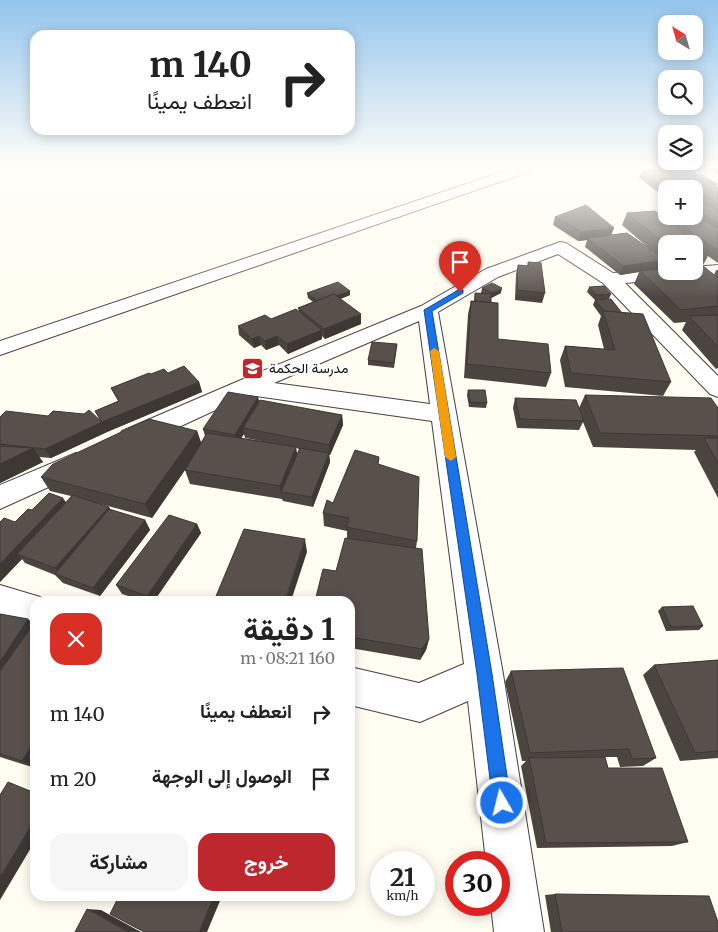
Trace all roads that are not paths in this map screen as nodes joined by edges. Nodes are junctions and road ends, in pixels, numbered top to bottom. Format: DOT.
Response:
graph roads {
  1 [pos="399,211"];
  2 [pos="718,270"];
  3 [pos="610,279"];
  4 [pos="428,310"];
  5 [pos="0,348"];
  6 [pos="245,387"];
  7 [pos="718,389"];
  8 [pos="444,414"];
  9 [pos="0,498"];
  10 [pos="0,601"];
  11 [pos="30,609"];
  12 [pos="484,674"];
  13 [pos="355,687"];
  14 [pos="519,932"];
  1 -- 5 [label="street"];
  2 -- 3 [label="street"];
  3 -- 4 [label="street"];
  3 -- 7 [label="street"];
  4 -- 6 [label="street"];
  4 -- 8 [label="street"];
  6 -- 8 [label="street"];
  6 -- 9 [label="street"];
  8 -- 12 [label="street"];
  10 -- 11 [label="street"];
  12 -- 13 [label="street"];
  12 -- 14 [label="street"];
}
